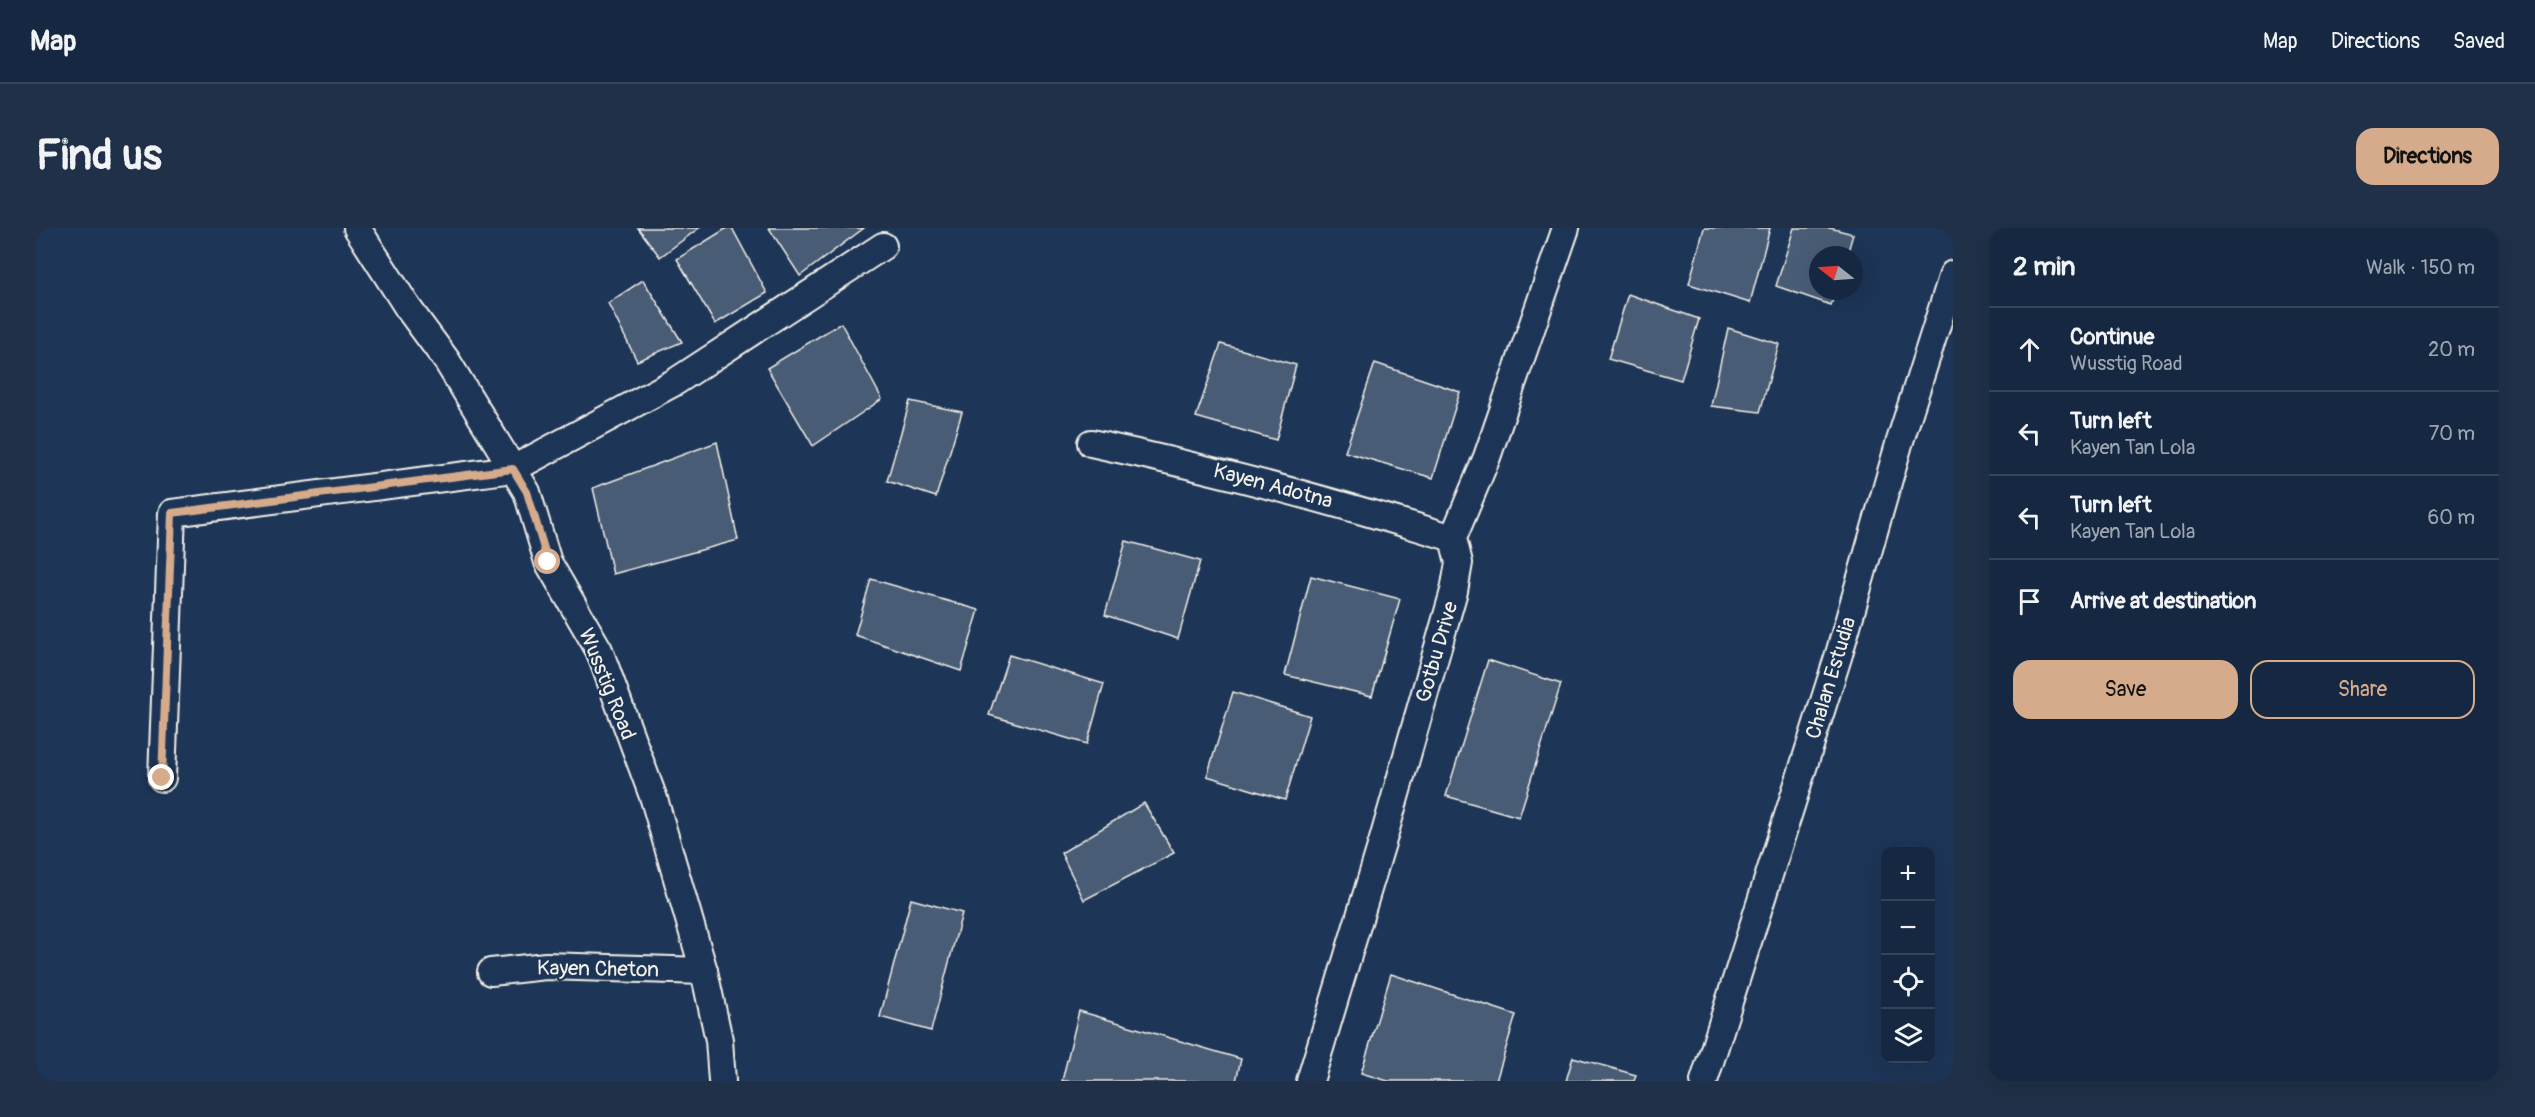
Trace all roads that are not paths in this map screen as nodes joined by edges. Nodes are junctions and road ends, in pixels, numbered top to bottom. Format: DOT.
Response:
graph roads {
  1 [pos="357,228"];
  2 [pos="1566,228"];
  3 [pos="883,246"];
  4 [pos="1953,274"];
  5 [pos="1091,443"];
  6 [pos="513,469"];
  7 [pos="1453,538"];
  8 [pos="162,778"];
  9 [pos="704,970"];
  10 [pos="492,972"];
  11 [pos="722,1081"];
  12 [pos="1310,1081"];
  13 [pos="1704,1081"];
  1 -- 6 [label="street, Wusstig Road"];
  2 -- 7 [label="street"];
  3 -- 6 [label="street"];
  4 -- 13 [label="street, Chalan Estudia"];
  5 -- 7 [label="street, Kayen Adotna"];
  6 -- 8 [label="street"];
  6 -- 9 [label="street, Wusstig Road"];
  7 -- 12 [label="street, Gotbu Drive"];
  9 -- 10 [label="street, Kayen Cheton"];
  9 -- 11 [label="street, Wusstig Road"];
}
